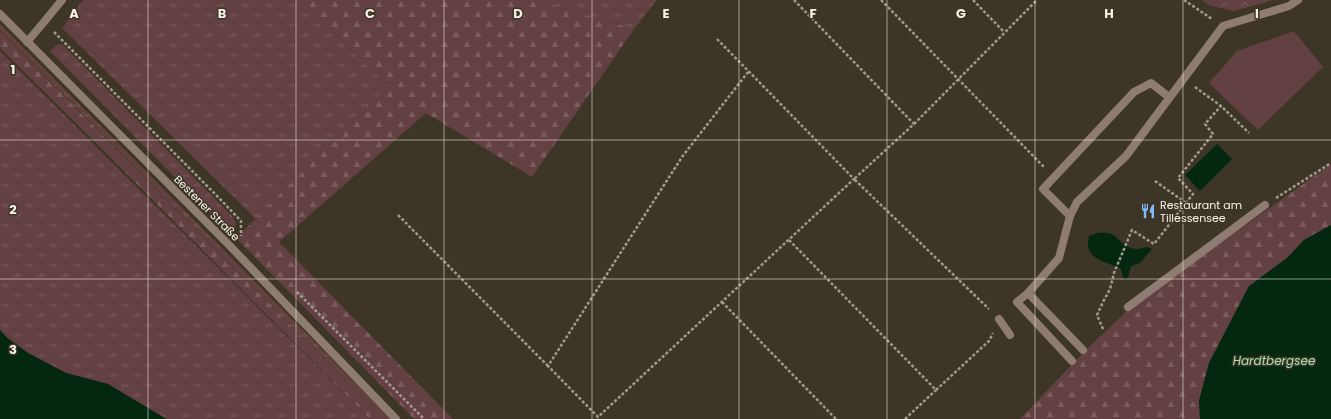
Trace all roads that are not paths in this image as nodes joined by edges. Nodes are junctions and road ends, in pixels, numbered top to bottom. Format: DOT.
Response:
graph roads {
  1 [pos="62,0"];
  2 [pos="1298,0"];
  3 [pos="0,14"];
  4 [pos="27,42"];
  5 [pos="1169,98"];
  6 [pos="1264,205"];
  7 [pos="1070,216"];
  8 [pos="1028,293"];
  9 [pos="1128,307"];
  10 [pos="999,320"];
  11 [pos="1010,335"];
  12 [pos="1083,350"];
  13 [pos="1072,361"];
  14 [pos="396,419"];
  1 -- 4 [label="street"];
  2 -- 5 [label="street"];
  3 -- 4 [label="street, Bestener Straße"];
  4 -- 14 [label="street, Bestener Straße"];
  5 -- 7 [label="street"];
  5 -- 7 [label="street"];
  6 -- 9 [label="street"];
  7 -- 8 [label="street"];
  8 -- 12 [label="street"];
  8 -- 13 [label="street"];
  10 -- 11 [label="street"];
}
